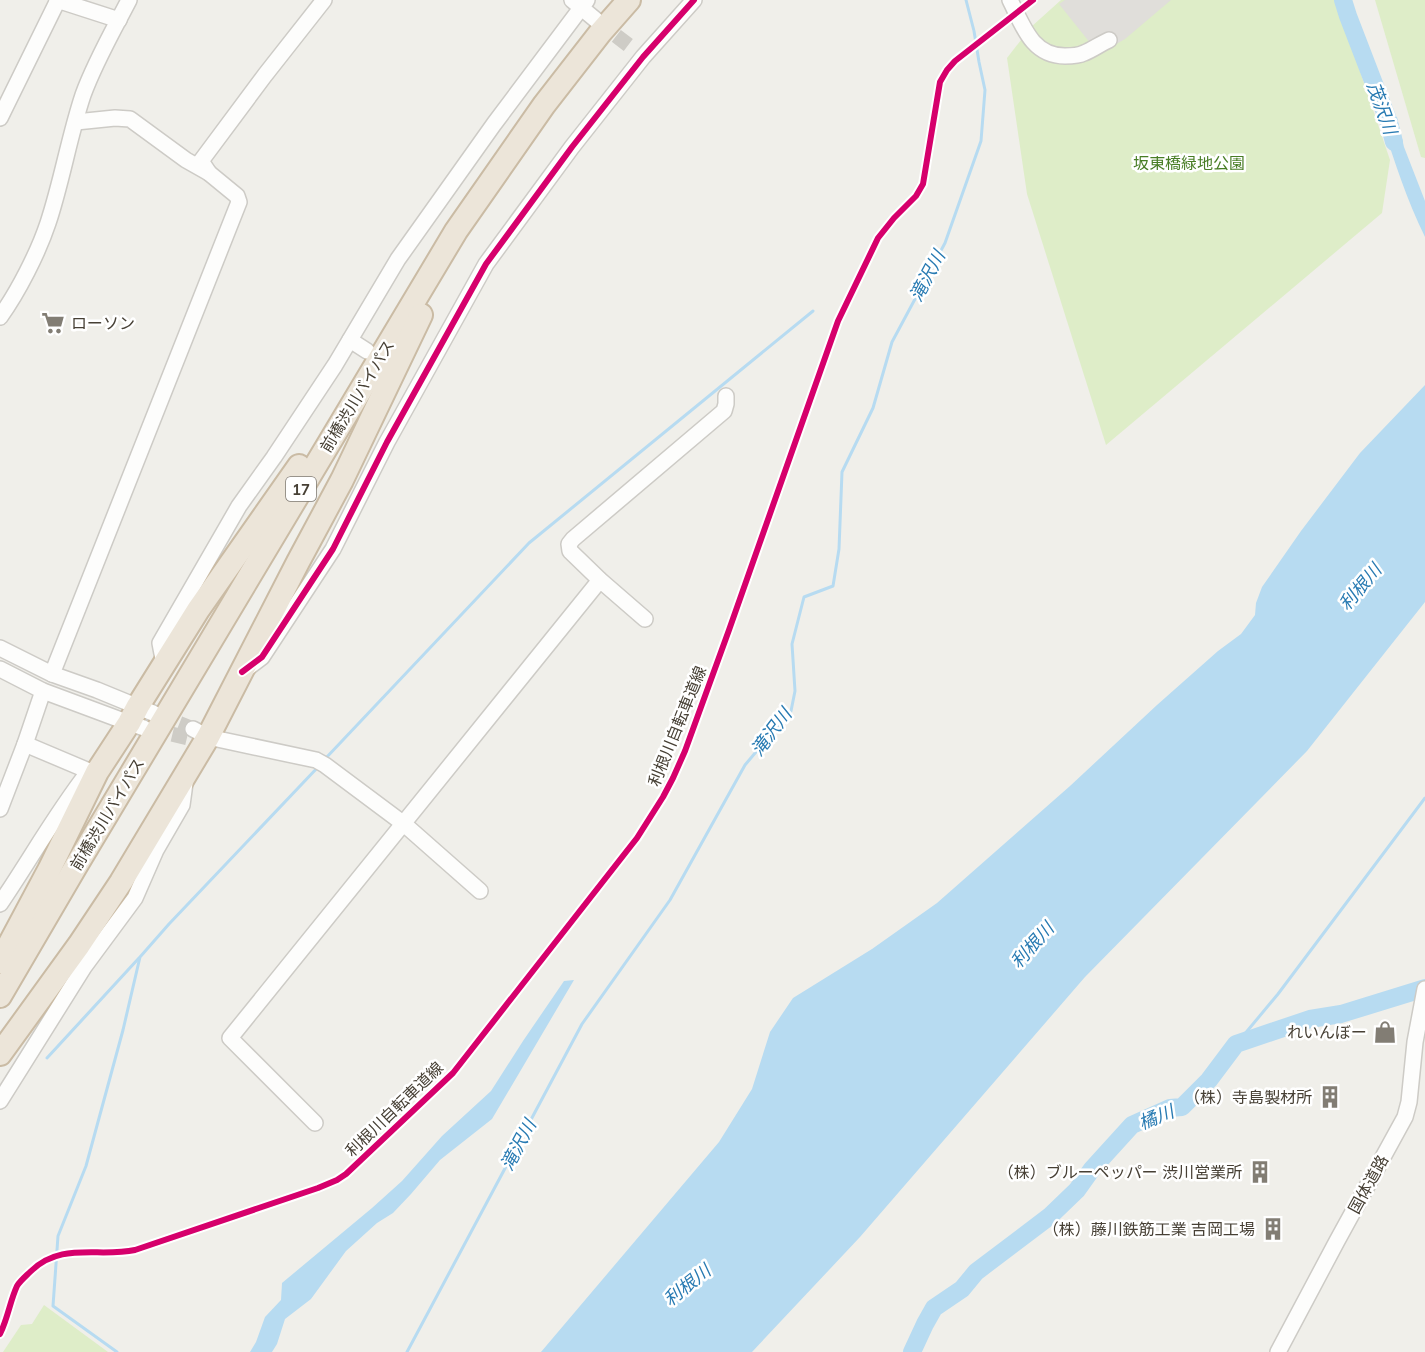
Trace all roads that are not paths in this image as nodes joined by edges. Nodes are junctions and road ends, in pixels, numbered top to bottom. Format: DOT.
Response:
graph roads {
  1 [pos="58,0"];
  2 [pos="129,0"];
  3 [pos="324,0"];
  4 [pos="629,0"];
  5 [pos="694,0"];
  6 [pos="1010,0"];
  7 [pos="579,2"];
  8 [pos="119,20"];
  9 [pos="596,20"];
  10 [pos="1109,40"];
  11 [pos="631,47"];
  12 [pos="643,57"];
  13 [pos="0,118"];
  14 [pos="76,122"];
  15 [pos="209,173"];
  16 [pos="493,179"];
  17 [pos="441,256"];
  18 [pos="0,317"];
  19 [pos="350,340"];
  20 [pos="366,351"];
  21 [pos="405,374"];
  22 [pos="420,383"];
  23 [pos="726,396"];
  24 [pos="600,580"];
  25 [pos="645,619"];
  26 [pos="0,648"];
  27 [pos="164,664"];
  28 [pos="0,669"];
  29 [pos="242,672"];
  30 [pos="52,674"];
  31 [pos="43,691"];
  32 [pos="141,717"];
  33 [pos="197,735"];
  34 [pos="25,744"];
  35 [pos="93,771"];
  36 [pos="185,777"];
  37 [pos="0,808"];
  38 [pos="404,824"];
  39 [pos="480,891"];
  40 [pos="0,904"];
  41 [pos="0,962"];
  42 [pos="1425,989"];
  43 [pos="0,996"];
  44 [pos="0,1054"];
  45 [pos="0,1101"];
  46 [pos="315,1123"];
  47 [pos="1278,1352"];
  1 -- 8 [label="street"];
  1 -- 13 [label="street"];
  2 -- 8 [label="street"];
  3 -- 15 [label="street"];
  4 -- 16 [label="highway, 前橋渋川バイパス / 17"];
  5 -- 12 [label="street"];
  6 -- 10 [label="street"];
  7 -- 9 [label="street"];
  7 -- 19 [label="street"];
  8 -- 14 [label="street"];
  11 -- 12 [label="street"];
  12 -- 22 [label="street"];
  14 -- 15 [label="street"];
  14 -- 18 [label="street"];
  15 -- 30 [label="street"];
  16 -- 17 [label="highway, 前橋渋川バイパス / 17"];
  16 -- 29 [label="highway"];
  17 -- 27 [label="highway"];
  17 -- 43 [label="highway, 前橋渋川バイパス / 17"];
  19 -- 20 [label="street"];
  19 -- 27 [label="street"];
  21 -- 22 [label="street"];
  22 -- 29 [label="street"];
  23 -- 24 [label="street"];
  24 -- 25 [label="street"];
  24 -- 38 [label="street"];
  26 -- 30 [label="street"];
  27 -- 32 [label="highway"];
  28 -- 31 [label="street"];
  29 -- 33 [label="highway"];
  30 -- 32 [label="street"];
  31 -- 32 [label="street"];
  31 -- 34 [label="street"];
  32 -- 35 [label="highway"];
  33 -- 36 [label="highway"];
  33 -- 38 [label="street"];
  34 -- 35 [label="street"];
  34 -- 37 [label="street"];
  35 -- 40 [label="street"];
  35 -- 41 [label="highway"];
  36 -- 44 [label="highway"];
  36 -- 45 [label="street"];
  38 -- 39 [label="street"];
  38 -- 46 [label="street"];
  42 -- 47 [label="street, 国体道路"];
}
